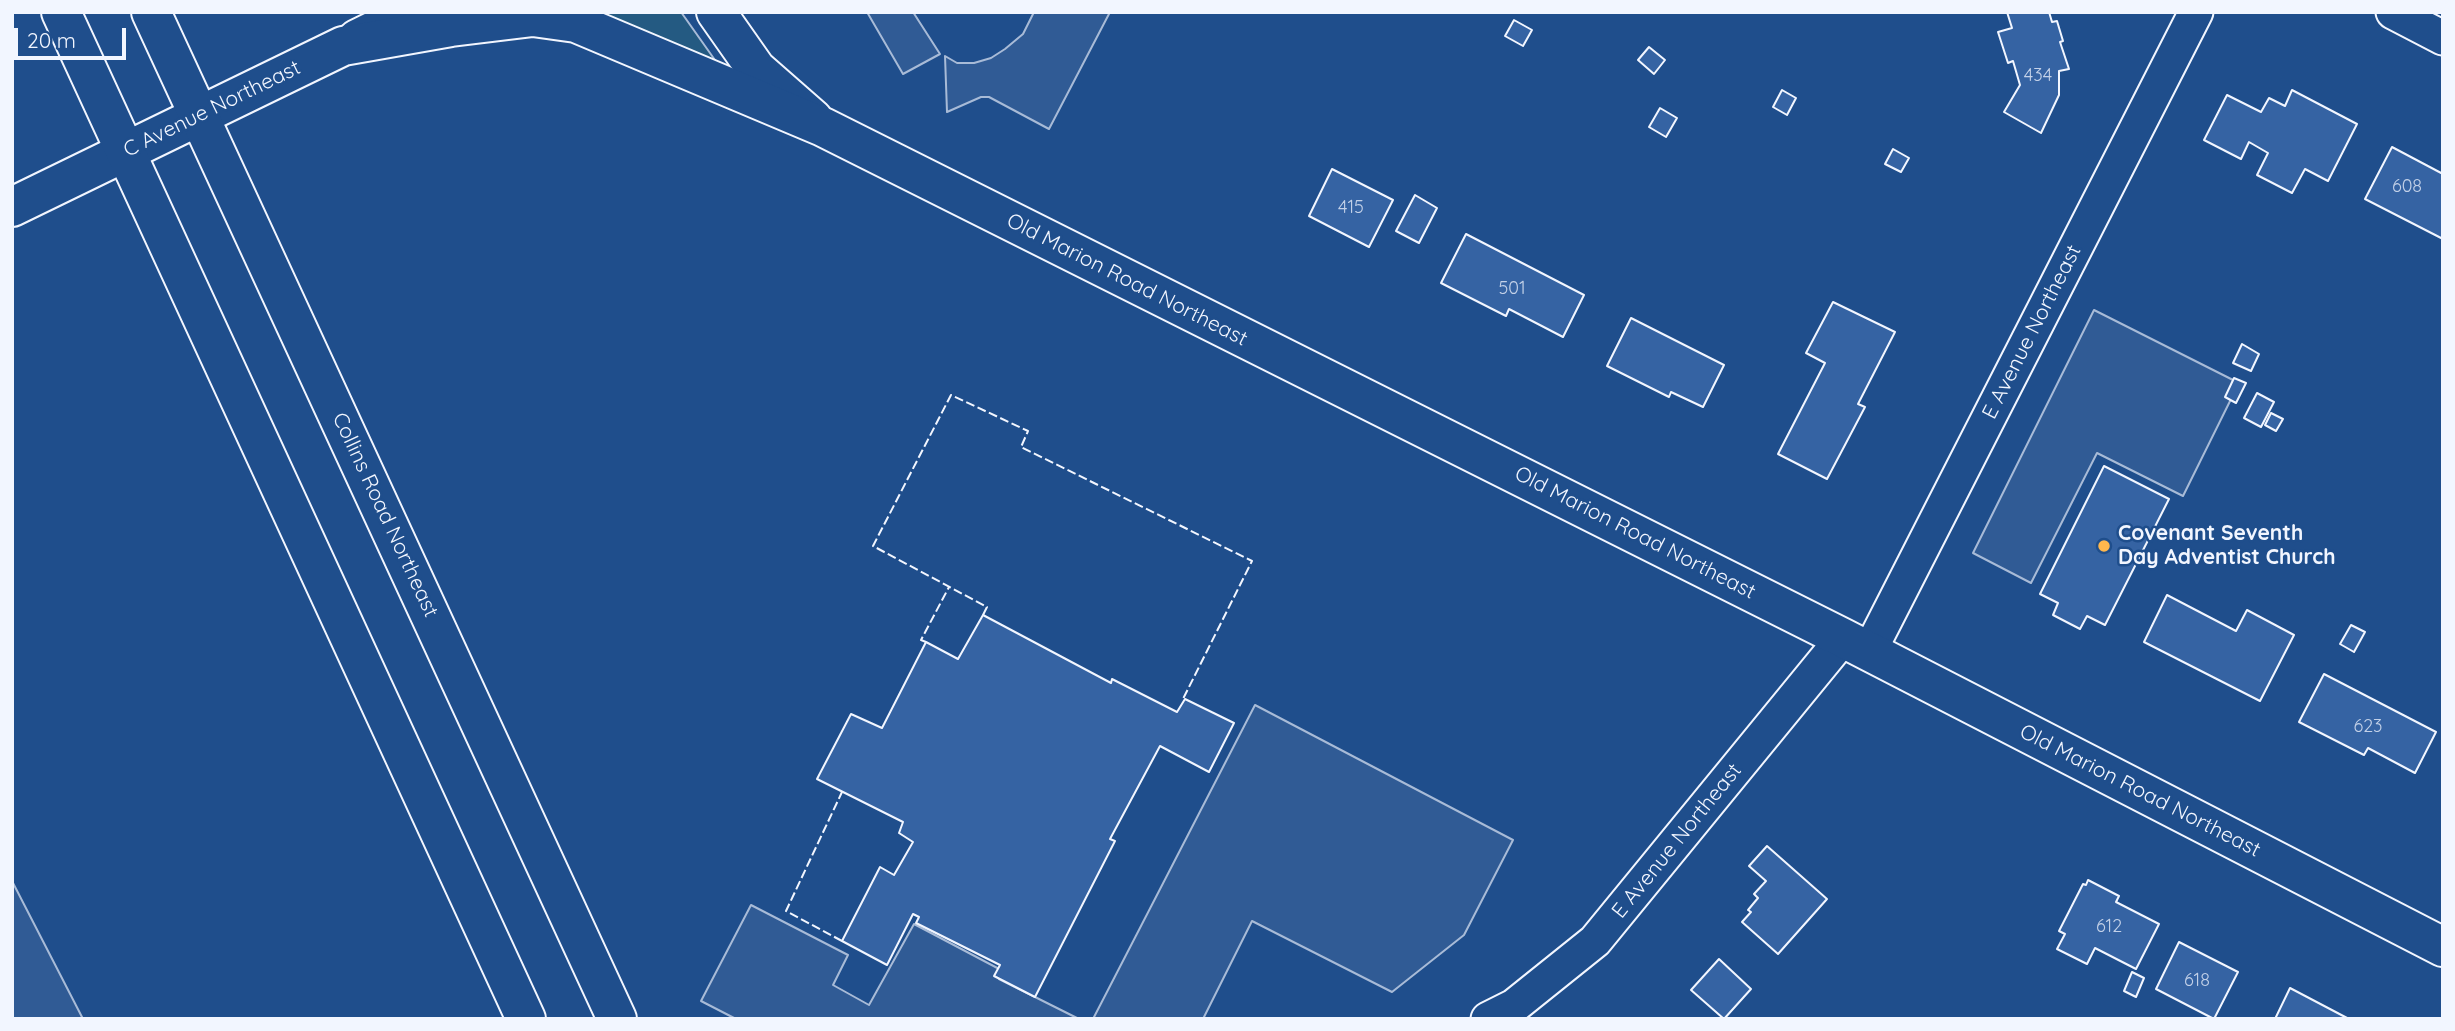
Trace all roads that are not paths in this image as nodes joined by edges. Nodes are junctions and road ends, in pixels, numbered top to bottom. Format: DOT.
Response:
graph roads {
  1 [pos="61,12"];
  2 [pos="151,12"];
  3 [pos="412,12"];
  4 [pos="716,12"];
  5 [pos="2196,12"];
  6 [pos="2393,12"];
  7 [pos="2443,38"];
  8 [pos="343,47"];
  9 [pos="200,115"];
  10 [pos="822,127"];
  11 [pos="127,150"];
  12 [pos="12,206"];
  13 [pos="1856,645"];
  14 [pos="2443,947"];
  15 [pos="527,1019"];
  16 [pos="617,1019"];
  17 [pos="1488,1019"];
  1 -- 11 [label="main road"];
  2 -- 9 [label="main road, Collins Road Northeast"];
  3 -- 8 [label="main road, C Avenue Northeast"];
  4 -- 10 [label="main road, Old Marion Road Northeast"];
  5 -- 13 [label="street, E Avenue Northeast"];
  6 -- 7 [label="street"];
  8 -- 9 [label="main road, C Avenue Northeast"];
  8 -- 10 [label="main road, Old Marion Road Northeast"];
  9 -- 11 [label="main road, C Avenue Northeast"];
  9 -- 16 [label="main road, Collins Road Northeast"];
  10 -- 13 [label="main road, Old Marion Road Northeast"];
  11 -- 12 [label="main road, C Avenue Northeast"];
  11 -- 15 [label="main road"];
  13 -- 14 [label="main road, Old Marion Road Northeast"];
  13 -- 17 [label="street, E Avenue Northeast"];
}
